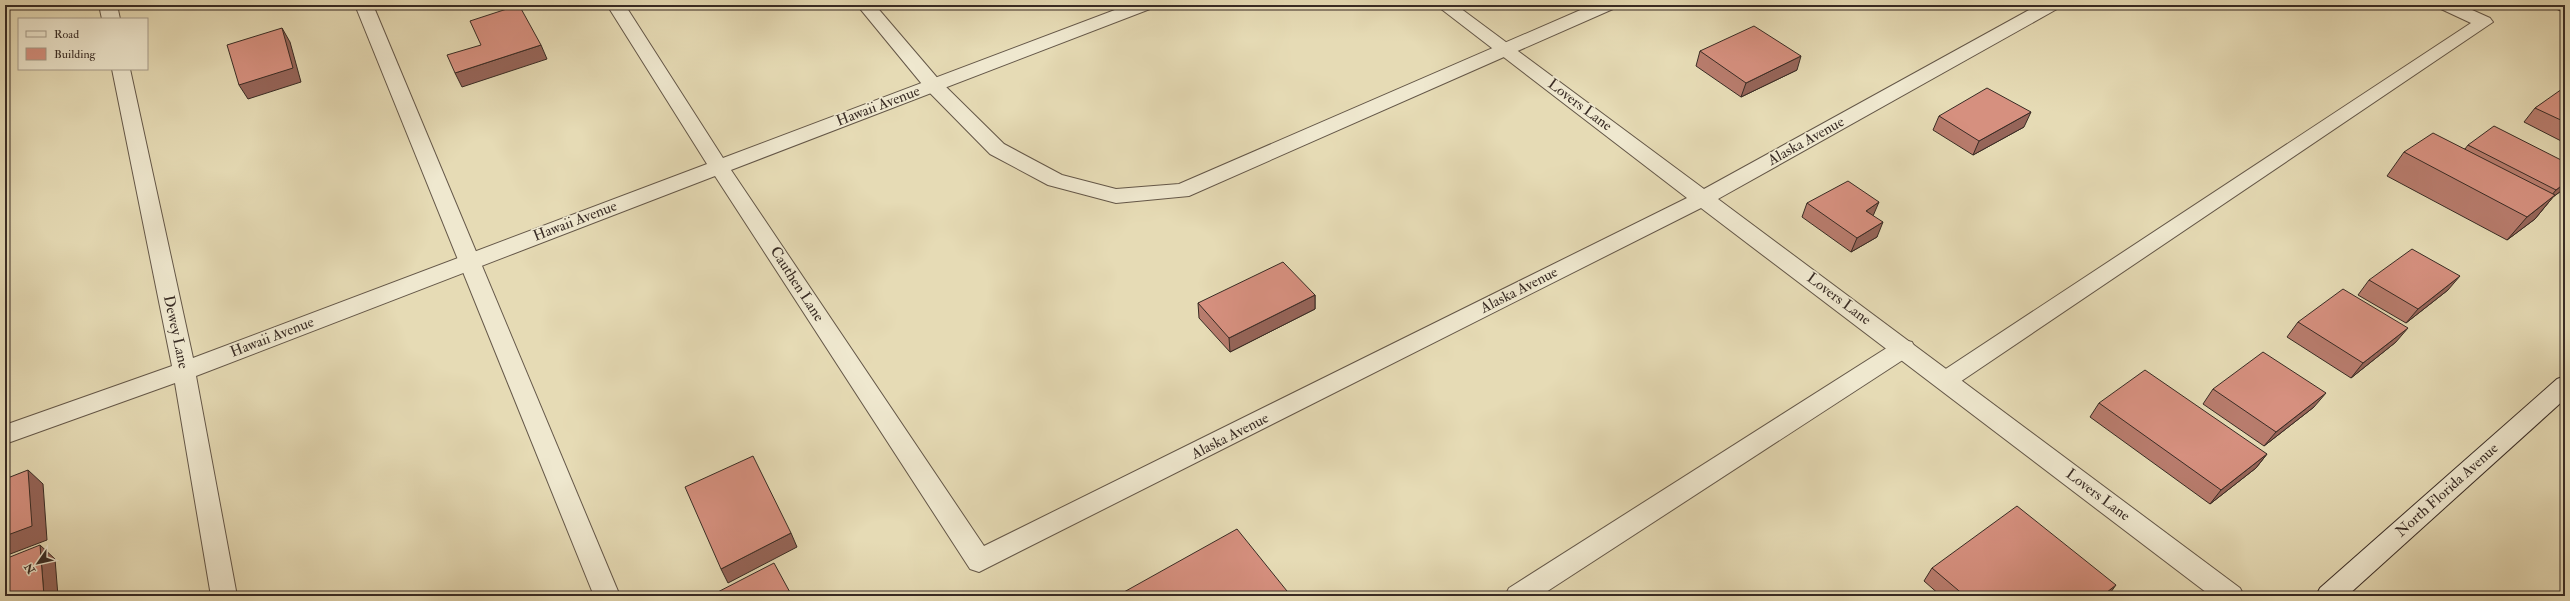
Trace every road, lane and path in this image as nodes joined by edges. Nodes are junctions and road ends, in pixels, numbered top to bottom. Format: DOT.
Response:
graph roads {
  1 [pos="108,5"];
  2 [pos="364,5"];
  3 [pos="616,5"];
  4 [pos="866,5"];
  5 [pos="1144,5"];
  6 [pos="1445,5"];
  7 [pos="1607,5"];
  8 [pos="2051,5"];
  9 [pos="2447,5"];
  10 [pos="111,18"];
  11 [pos="1506,50"];
  12 [pos="121,70"];
  13 [pos="933,85"];
  14 [pos="718,166"];
  15 [pos="1704,198"];
  16 [pos="471,261"];
  17 [pos="1904,348"];
  18 [pos="184,371"];
  19 [pos="1946,380"];
  20 [pos="2565,385"];
  21 [pos="5,435"];
  22 [pos="980,561"];
  23 [pos="224,596"];
  24 [pos="607,596"];
  25 [pos="1518,596"];
  26 [pos="2231,596"];
  27 [pos="2329,596"];
  1 -- 10 [label="street"];
  2 -- 16 [label="street"];
  3 -- 14 [label="street, Cauthen Lane"];
  4 -- 13 [label="street"];
  5 -- 13 [label="street, Hawaii Avenue"];
  6 -- 11 [label="street, Lovers Lane"];
  7 -- 11 [label="street"];
  8 -- 15 [label="street, Alaska Avenue"];
  9 -- 19 [label="street"];
  11 -- 13 [label="street"];
  11 -- 15 [label="street, Lovers Lane"];
  12 -- 18 [label="street, Dewey Lane"];
  13 -- 14 [label="street, Hawaii Avenue"];
  14 -- 16 [label="street, Hawaii Avenue"];
  14 -- 22 [label="street, Cauthen Lane"];
  15 -- 17 [label="street, Lovers Lane"];
  15 -- 22 [label="street, Alaska Avenue"];
  16 -- 18 [label="street, Hawaii Avenue"];
  16 -- 24 [label="street"];
  17 -- 19 [label="street, Lovers Lane"];
  17 -- 25 [label="street"];
  18 -- 21 [label="street, Hawaii Avenue"];
  18 -- 23 [label="street, Dewey Lane"];
  19 -- 26 [label="street, Lovers Lane"];
  20 -- 27 [label="street, North Florida Avenue"];
}
